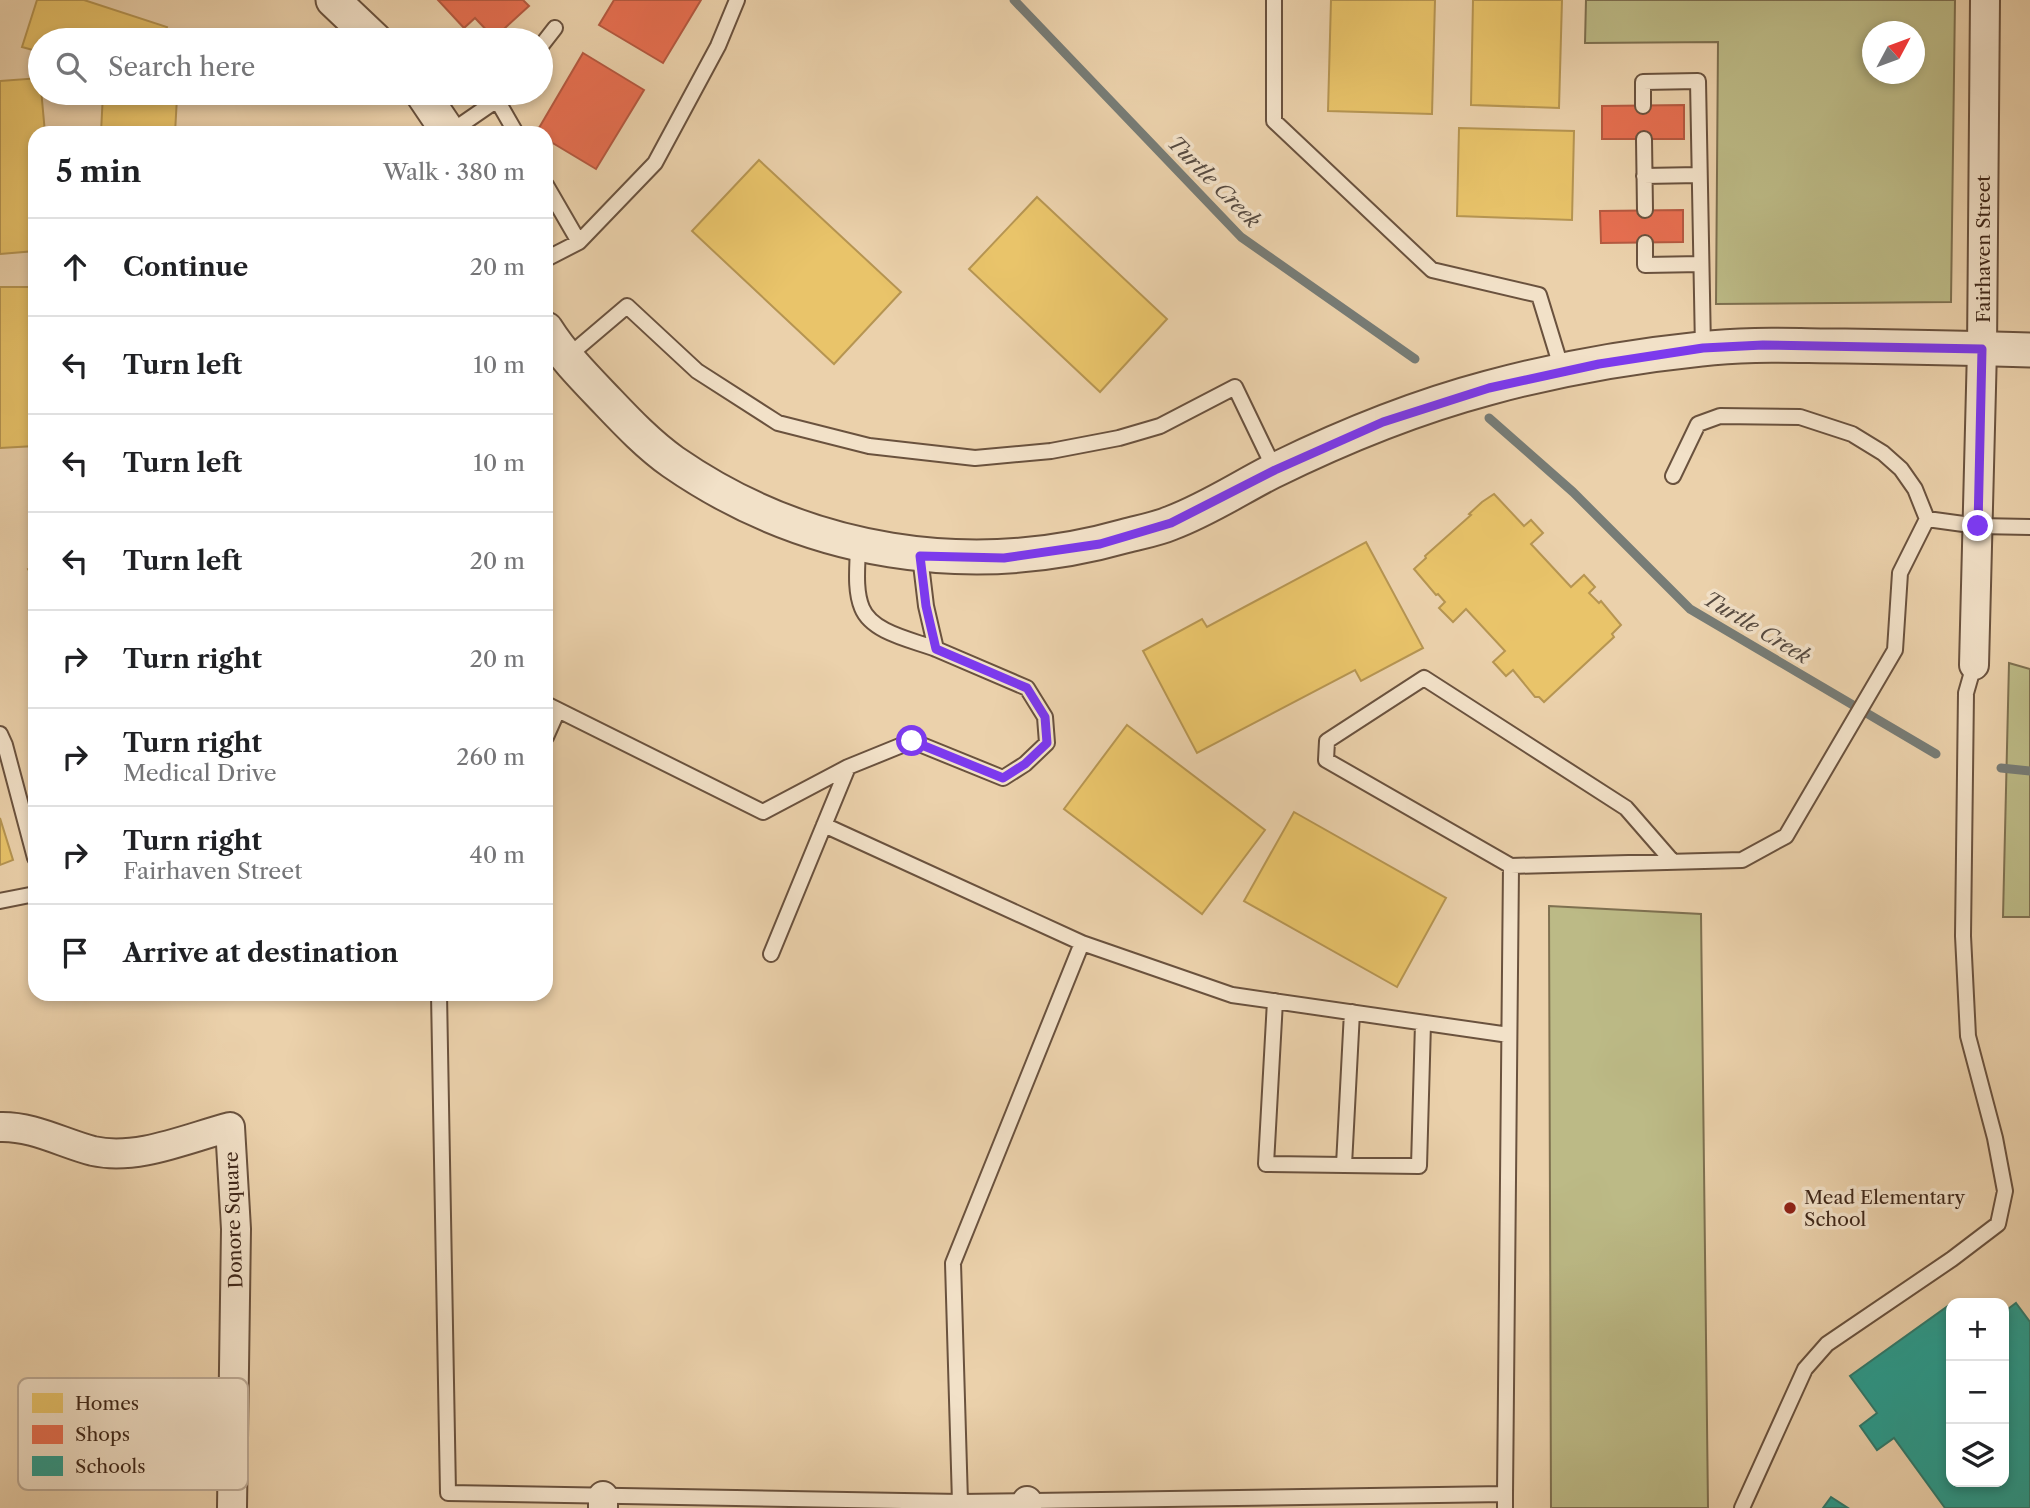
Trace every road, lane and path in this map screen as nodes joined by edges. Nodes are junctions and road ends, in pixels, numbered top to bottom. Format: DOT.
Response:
graph roads {
  1 [pos="333,0"];
  2 [pos="737,0"];
  3 [pos="1274,0"];
  4 [pos="1985,0"];
  5 [pos="362,28"];
  6 [pos="555,28"];
  7 [pos="553,31"];
  8 [pos="430,105"];
  9 [pos="489,105"];
  10 [pos="504,105"];
  11 [pos="1643,106"];
  12 [pos="444,126"];
  13 [pos="459,126"];
  14 [pos="513,126"];
  15 [pos="1644,139"];
  16 [pos="1699,175"];
  17 [pos="1644,176"];
  18 [pos="553,197"];
  19 [pos="1645,210"];
  20 [pos="579,242"];
  21 [pos="1645,243"];
  22 [pos="553,256"];
  23 [pos="1701,264"];
  24 [pos="553,338"];
  25 [pos="1703,348"];
  26 [pos="1982,349"];
  27 [pos="2030,349"];
  28 [pos="567,357"];
  29 [pos="1563,372"];
  30 [pos="1275,470"];
  31 [pos="1673,476"];
  32 [pos="1927,519"];
  33 [pos="1978,526"];
  34 [pos="2030,527"];
  35 [pos="858,543"];
  36 [pos="920,556"];
  37 [pos="936,649"];
  38 [pos="1974,665"];
  39 [pos="553,707"];
  40 [pos="0,734"];
  41 [pos="848,768"];
  42 [pos="824,825"];
  43 [pos="28,832"];
  44 [pos="1673,862"];
  45 [pos="1511,866"];
  46 [pos="28,895"];
  47 [pos="0,901"];
  48 [pos="1082,943"];
  49 [pos="771,954"];
  50 [pos="439,1001"];
  51 [pos="1275,1001"];
  52 [pos="1352,1012"];
  53 [pos="1423,1023"];
  54 [pos="1509,1035"];
  55 [pos="0,1127"];
  56 [pos="1344,1165"];
  57 [pos="234,1378"];
  58 [pos="232,1490"];
  59 [pos="1421,1501"];
  60 [pos="1505,1501"];
  61 [pos="603,1502"];
  62 [pos="960,1502"];
  63 [pos="1027,1505"];
  64 [pos="232,1508"];
  65 [pos="1742,1508"];
  1 -- 5 [label="street"];
  2 -- 20 [label="lane"];
  3 -- 29 [label="lane"];
  4 -- 26 [label="street, Fairhaven Street"];
  6 -- 7 [label="lane"];
  8 -- 12 [label="street"];
  9 -- 13 [label="lane"];
  10 -- 14 [label="lane"];
  11 -- 16 [label="lane"];
  15 -- 17 [label="lane"];
  16 -- 17 [label="lane"];
  16 -- 23 [label="lane"];
  17 -- 19 [label="lane"];
  18 -- 20 [label="lane"];
  20 -- 22 [label="lane"];
  21 -- 23 [label="lane"];
  23 -- 25 [label="lane"];
  24 -- 28 [label="street"];
  25 -- 26 [label="street"];
  25 -- 29 [label="street"];
  26 -- 27 [label="street"];
  26 -- 33 [label="street, Fairhaven Street"];
  28 -- 30 [label="lane"];
  28 -- 35 [label="street"];
  29 -- 30 [label="street"];
  30 -- 36 [label="street"];
  31 -- 32 [label="lane"];
  32 -- 33 [label="lane"];
  32 -- 44 [label="lane"];
  33 -- 34 [label="lane"];
  33 -- 38 [label="street, Fairhaven Street"];
  35 -- 36 [label="street"];
  35 -- 37 [label="lane"];
  36 -- 37 [label="lane"];
  37 -- 41 [label="lane"];
  38 -- 65 [label="lane"];
  39 -- 41 [label="lane"];
  40 -- 43 [label="lane"];
  41 -- 42 [label="lane"];
  42 -- 48 [label="lane"];
  42 -- 49 [label="lane"];
  44 -- 45 [label="lane"];
  44 -- 45 [label="lane"];
  45 -- 54 [label="lane"];
  46 -- 47 [label="lane"];
  48 -- 51 [label="lane"];
  48 -- 62 [label="lane"];
  50 -- 61 [label="lane"];
  51 -- 52 [label="lane"];
  51 -- 56 [label="lane"];
  52 -- 53 [label="lane"];
  52 -- 56 [label="lane"];
  53 -- 54 [label="lane"];
  53 -- 56 [label="lane"];
  54 -- 60 [label="lane"];
  55 -- 57 [label="street, Donore Square"];
  58 -- 64 [label="street, Donore Square"];
  59 -- 60 [label="lane"];
  59 -- 63 [label="lane"];
  61 -- 62 [label="lane"];
  62 -- 63 [label="lane"];
}
